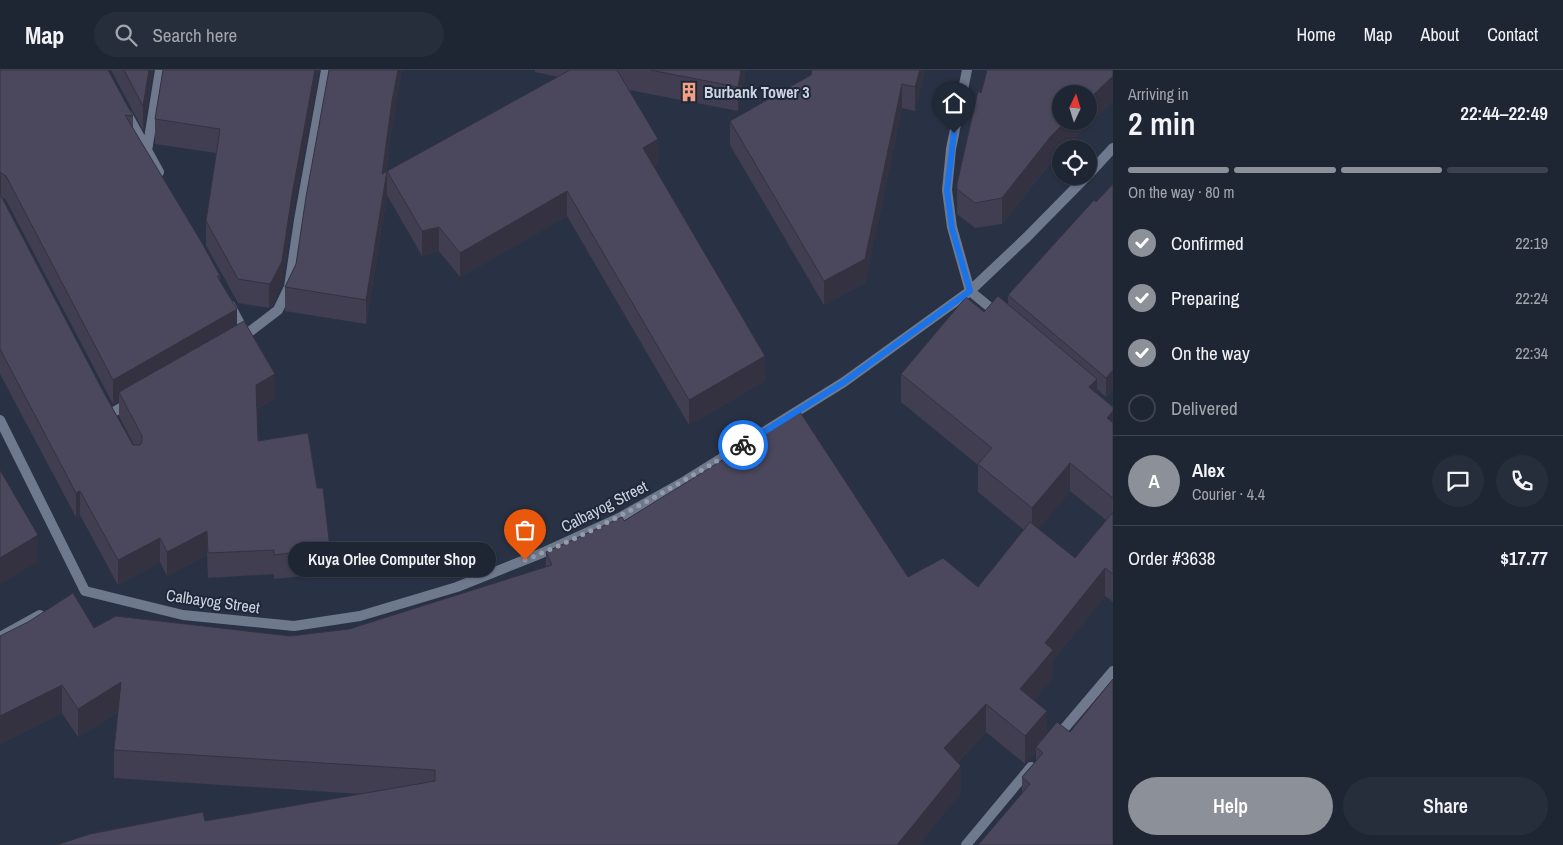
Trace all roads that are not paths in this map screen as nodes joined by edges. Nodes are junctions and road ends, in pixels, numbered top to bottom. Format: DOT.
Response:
graph roads {
  1 [pos="160,70"];
  2 [pos="326,70"];
  3 [pos="967,70"];
  4 [pos="121,102"];
  5 [pos="1113,148"];
  6 [pos="147,151"];
  7 [pos="1097,165"];
  8 [pos="162,177"];
  9 [pos="1078,185"];
  10 [pos="970,291"];
  11 [pos="223,292"];
  12 [pos="1008,323"];
  13 [pos="247,336"];
  14 [pos="230,345"];
  15 [pos="136,399"];
  16 [pos="110,413"];
  17 [pos="0,420"];
  18 [pos="51,610"];
  19 [pos="0,637"];
  20 [pos="1113,672"];
  21 [pos="1050,745"];
  22 [pos="1037,760"];
  23 [pos="966,845"];
  1 -- 6 [label="street"];
  2 -- 13 [label="street"];
  3 -- 10 [label="street"];
  4 -- 6 [label="street"];
  5 -- 7 [label="street, Calbayog Street"];
  6 -- 8 [label="street"];
  9 -- 10 [label="street, Calbayog Street"];
  10 -- 12 [label="street"];
  10 -- 17 [label="street, Calbayog Street"];
  11 -- 13 [label="street"];
  13 -- 14 [label="street"];
  15 -- 16 [label="street"];
  18 -- 19 [label="street"];
  20 -- 21 [label="street"];
  22 -- 23 [label="street"];
}
